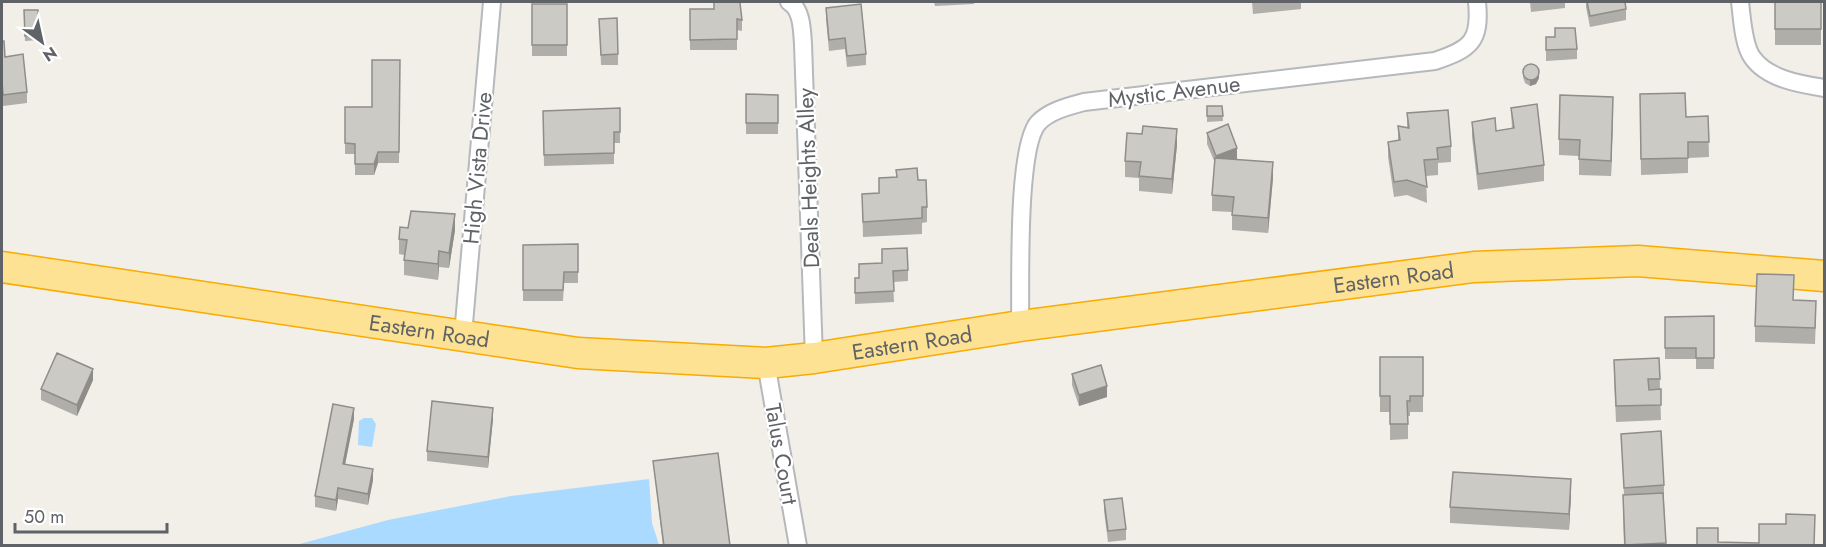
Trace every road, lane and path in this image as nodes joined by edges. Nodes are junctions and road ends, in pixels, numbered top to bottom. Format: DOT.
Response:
graph roads {
  1 [pos="492,2"];
  2 [pos="789,2"];
  3 [pos="1477,2"];
  4 [pos="1740,2"];
  5 [pos="1824,88"];
  6 [pos="2,267"];
  7 [pos="1824,276"];
  8 [pos="1020,326"];
  9 [pos="463,335"];
  10 [pos="814,358"];
  11 [pos="766,363"];
  12 [pos="798,546"];
  1 -- 9 [label="street, High Vista Drive"];
  2 -- 10 [label="street, Deals Heights Alley"];
  3 -- 8 [label="street, Mystic Avenue"];
  4 -- 5 [label="street"];
  6 -- 9 [label="highway, Eastern Road"];
  7 -- 8 [label="highway, Eastern Road"];
  8 -- 10 [label="highway, Eastern Road"];
  9 -- 11 [label="highway, Eastern Road"];
  10 -- 11 [label="highway, Eastern Road"];
  11 -- 12 [label="street, Talus Court"];
}
